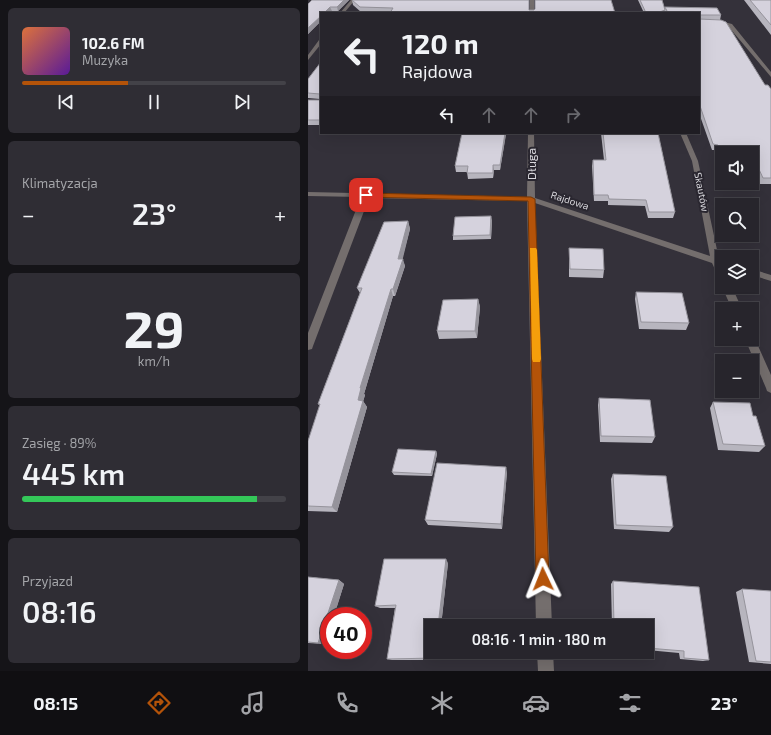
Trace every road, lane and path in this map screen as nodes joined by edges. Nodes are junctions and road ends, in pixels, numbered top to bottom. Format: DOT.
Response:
graph roads {
  1 [pos="353,0"];
  2 [pos="532,0"];
  3 [pos="343,12"];
  4 [pos="532,12"];
  5 [pos="700,22"];
  6 [pos="320,42"];
  7 [pos="308,58"];
  8 [pos="771,75"];
  9 [pos="531,134"];
  10 [pos="683,134"];
  11 [pos="308,194"];
  12 [pos="366,195"];
  13 [pos="531,199"];
  14 [pos="716,250"];
  15 [pos="715,260"];
  16 [pos="759,274"];
  17 [pos="771,278"];
  18 [pos="308,346"];
  19 [pos="753,346"];
  20 [pos="771,388"];
  21 [pos="544,619"];
  22 [pos="545,659"];
  23 [pos="546,671"];
  1 -- 3 [label="street"];
  2 -- 4 [label="street"];
  5 -- 8 [label="street"];
  6 -- 7 [label="street"];
  9 -- 13 [label="street, Długa"];
  10 -- 14 [label="street, Skautów"];
  11 -- 12 [label="street, Rajdowa"];
  12 -- 13 [label="street, Rajdowa"];
  12 -- 18 [label="street"];
  13 -- 15 [label="street, Rajdowa"];
  13 -- 21 [label="street, Długa"];
  16 -- 17 [label="street"];
  19 -- 20 [label="street"];
  22 -- 23 [label="street"];
}
